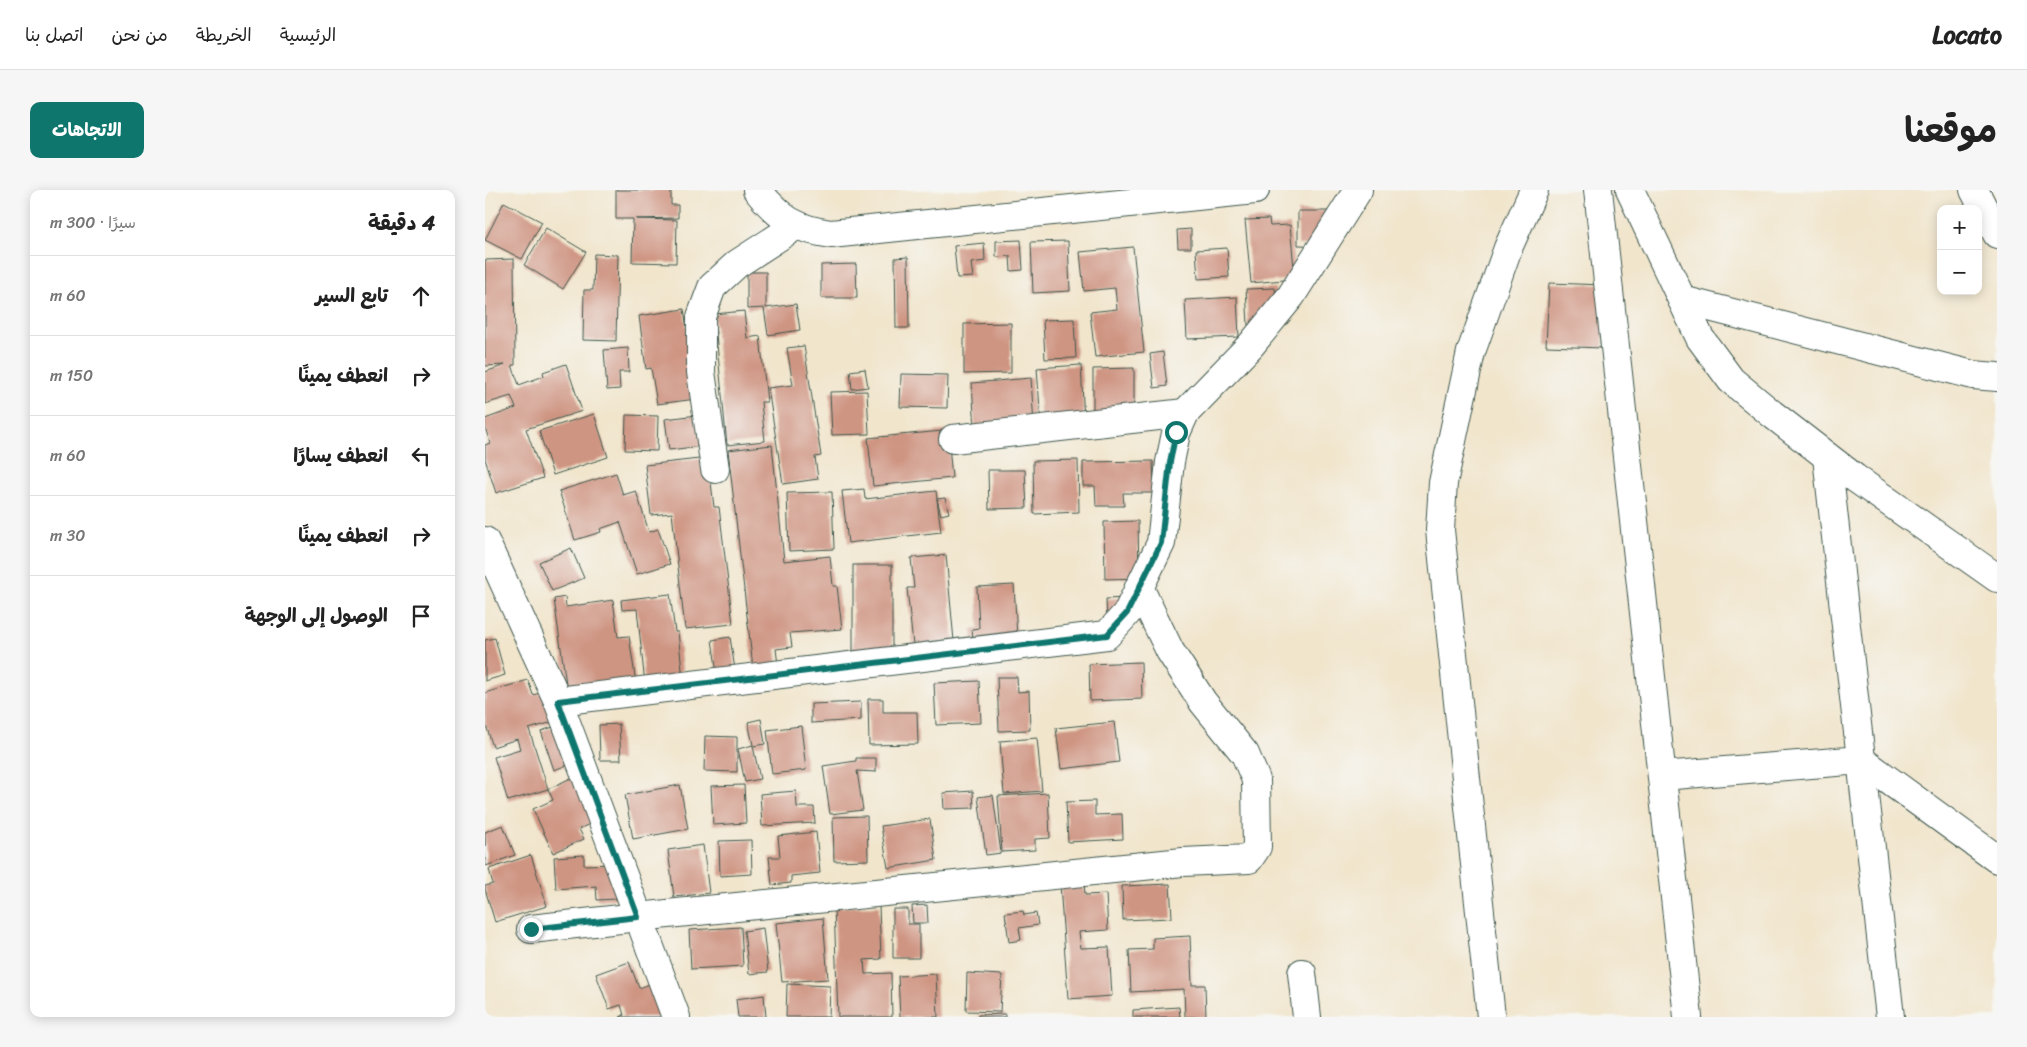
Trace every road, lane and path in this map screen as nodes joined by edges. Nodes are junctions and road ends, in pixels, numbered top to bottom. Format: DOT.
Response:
graph roads {
  1 [pos="757,190"];
  2 [pos="1255,190"];
  3 [pos="1358,190"];
  4 [pos="1534,190"];
  5 [pos="1598,190"];
  6 [pos="1630,190"];
  7 [pos="1974,190"];
  8 [pos="1131,197"];
  9 [pos="797,225"];
  10 [pos="1997,234"];
  11 [pos="1682,300"];
  12 [pos="1997,377"];
  13 [pos="1185,413"];
  14 [pos="953,439"];
  15 [pos="1827,457"];
  16 [pos="715,469"];
  17 [pos="485,541"];
  18 [pos="1997,578"];
  19 [pos="1139,587"];
  20 [pos="558,701"];
  21 [pos="1861,760"];
  22 [pos="1662,776"];
  23 [pos="1997,859"];
  24 [pos="638,917"];
  25 [pos="531,929"];
  26 [pos="1302,974"];
  27 [pos="676,1017"];
  28 [pos="1307,1017"];
  29 [pos="1491,1017"];
  30 [pos="1688,1017"];
  31 [pos="1890,1017"];
  1 -- 9 [label="street"];
  2 -- 8 [label="street"];
  3 -- 13 [label="street"];
  4 -- 29 [label="street"];
  5 -- 22 [label="street"];
  6 -- 11 [label="street"];
  7 -- 10 [label="street"];
  8 -- 9 [label="street"];
  9 -- 16 [label="street"];
  11 -- 12 [label="street"];
  11 -- 15 [label="street"];
  13 -- 14 [label="street"];
  13 -- 19 [label="street"];
  15 -- 18 [label="street"];
  15 -- 21 [label="street"];
  17 -- 20 [label="street"];
  19 -- 20 [label="street"];
  19 -- 24 [label="street"];
  20 -- 24 [label="street"];
  21 -- 22 [label="street"];
  21 -- 23 [label="street"];
  21 -- 31 [label="street"];
  22 -- 30 [label="street"];
  24 -- 25 [label="street"];
  24 -- 27 [label="street"];
  26 -- 28 [label="street"];
}
